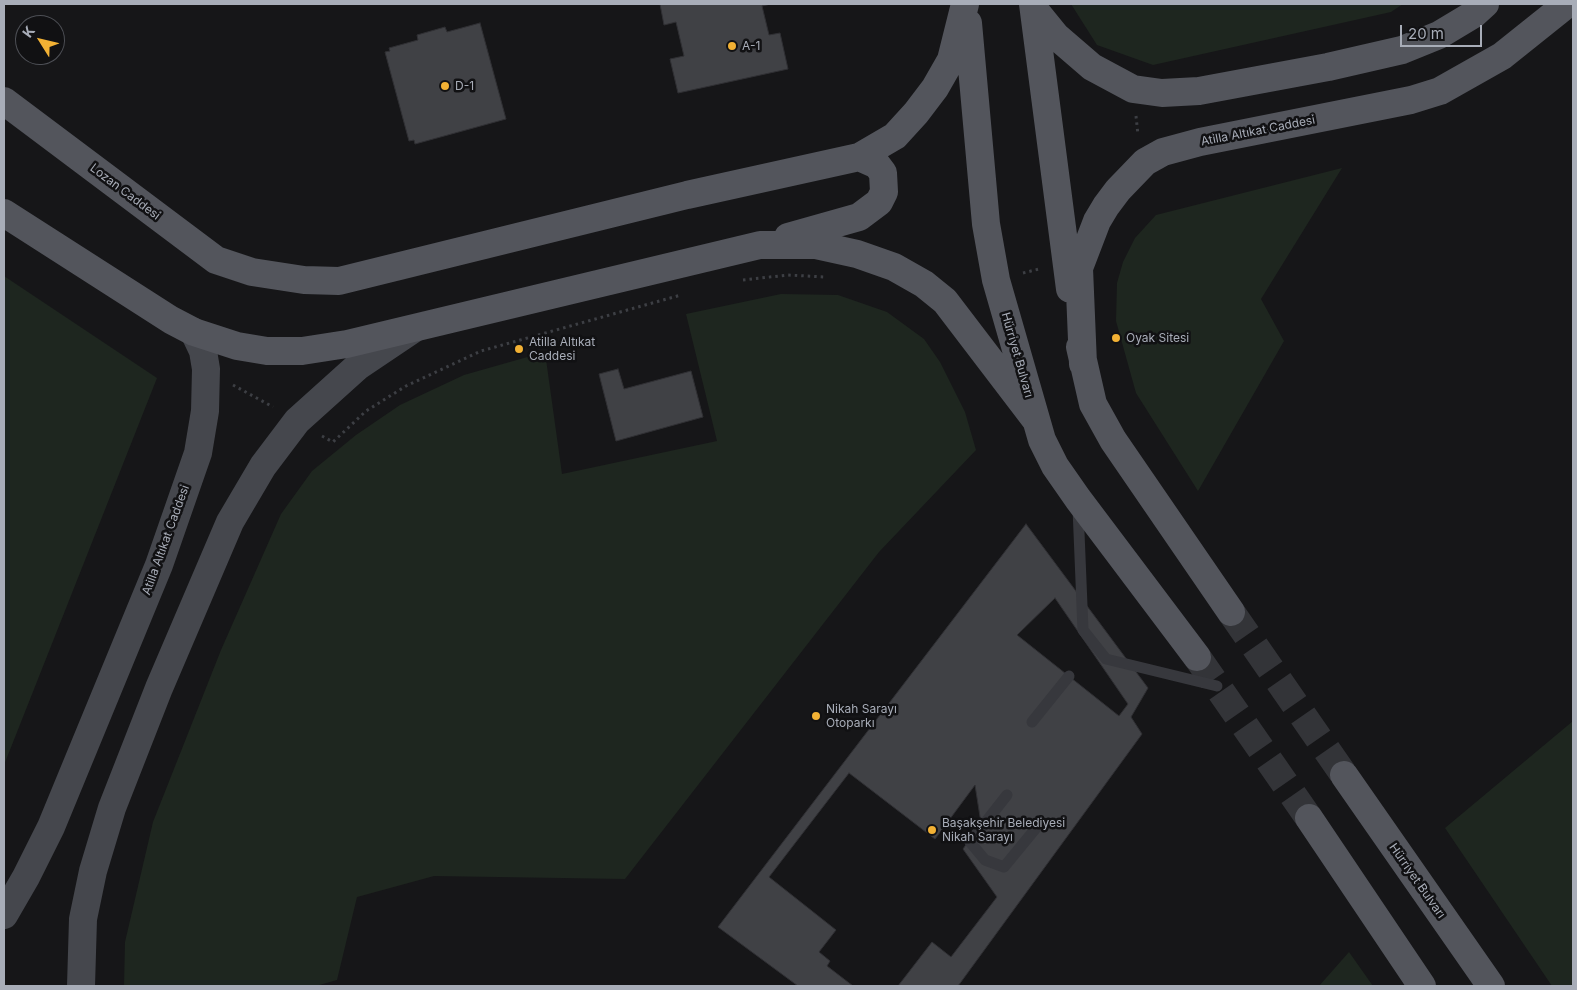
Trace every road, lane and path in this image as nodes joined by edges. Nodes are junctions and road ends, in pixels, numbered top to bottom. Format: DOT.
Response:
graph roads {
  1 [pos="966,4"];
  2 [pos="1485,4"];
  3 [pos="1567,4"];
  4 [pos="1034,7"];
  5 [pos="4,102"];
  6 [pos="859,157"];
  7 [pos="4,213"];
  8 [pos="760,245"];
  9 [pos="412,330"];
  10 [pos="194,332"];
  11 [pos="1083,364"];
  12 [pos="1035,419"];
  13 [pos="1078,499"];
  14 [pos="1231,612"];
  15 [pos="1197,657"];
  16 [pos="1069,676"];
  17 [pos="1217,686"];
  18 [pos="1032,722"];
  19 [pos="1344,775"];
  20 [pos="1007,795"];
  21 [pos="1309,818"];
  22 [pos="1041,822"];
  23 [pos="4,915"];
  24 [pos="82,986"];
  25 [pos="1422,986"];
  26 [pos="1491,986"];
  1 -- 6 [label="main road"];
  1 -- 12 [label="main road, Hürriyet Bulvarı"];
  2 -- 4 [label="main road"];
  3 -- 11 [label="main road, Atilla Altıkat Caddesi"];
  4 -- 11 [label="main road"];
  5 -- 6 [label="main road, Lozan Caddesi"];
  6 -- 8 [label="main road"];
  7 -- 10 [label="main road"];
  8 -- 9 [label="main road"];
  8 -- 12 [label="main road"];
  9 -- 10 [label="main road"];
  9 -- 24 [label="street"];
  10 -- 23 [label="street, Atilla Altıkat Caddesi"];
  11 -- 14 [label="main road"];
  12 -- 13 [label="main road, Hürriyet Bulvarı"];
  13 -- 15 [label="main road, Hürriyet Bulvarı"];
  13 -- 17 [label="lane"];
  16 -- 18 [label="lane"];
  19 -- 26 [label="main road, Hürriyet Bulvarı"];
  20 -- 22 [label="lane"];
  21 -- 25 [label="main road"];
}
